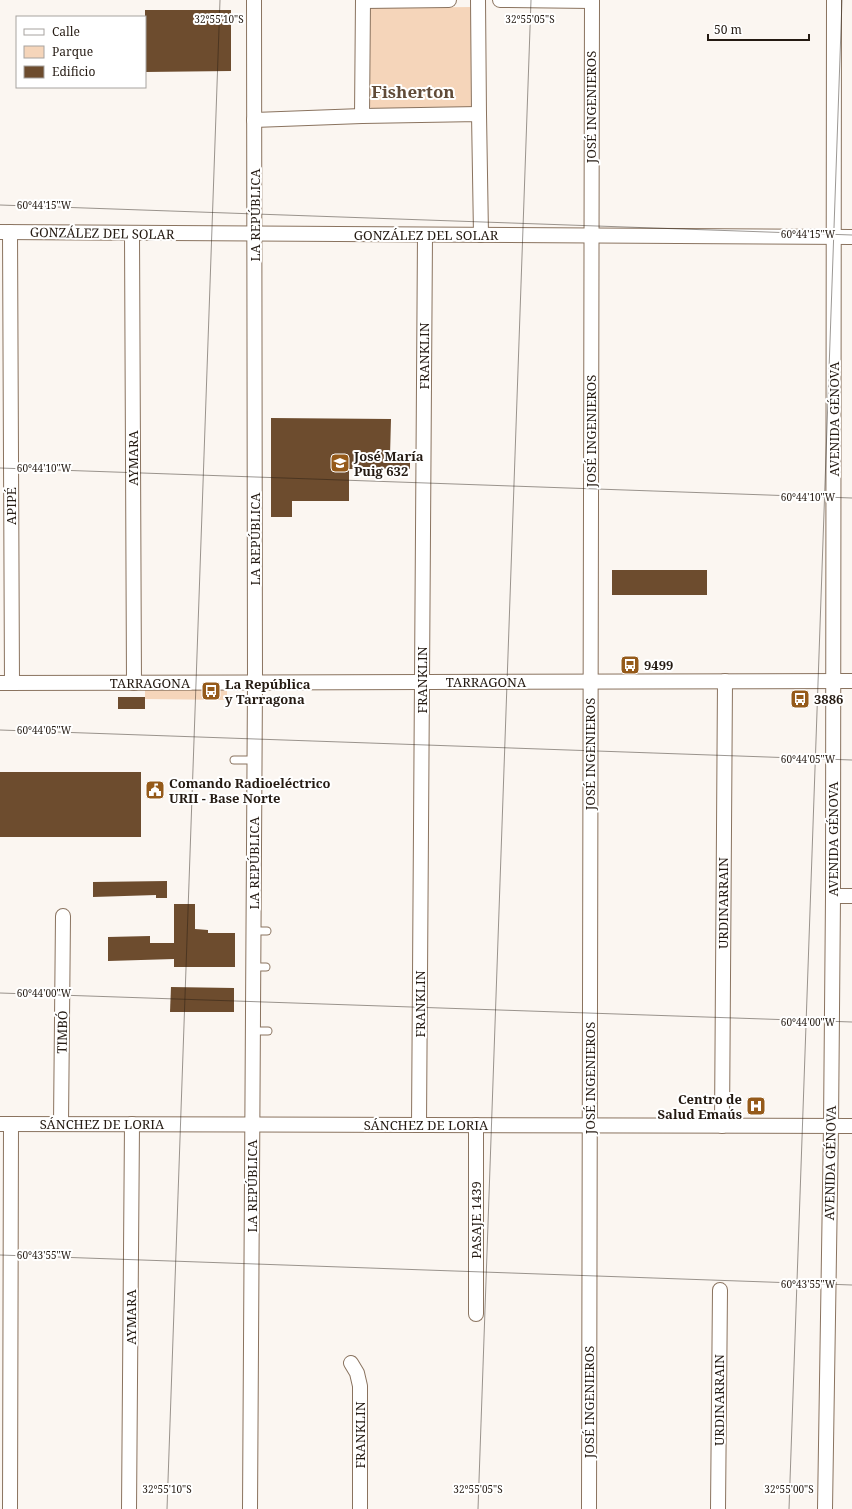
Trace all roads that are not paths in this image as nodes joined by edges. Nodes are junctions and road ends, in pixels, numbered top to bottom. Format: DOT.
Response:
graph roads {
  1 [pos="254,0"];
  2 [pos="363,0"];
  3 [pos="449,0"];
  4 [pos="478,0"];
  5 [pos="500,0"];
  6 [pos="592,0"];
  7 [pos="834,0"];
  8 [pos="479,114"];
  9 [pos="362,116"];
  10 [pos="254,120"];
  11 [pos="5,232"];
  12 [pos="132,234"];
  13 [pos="254,234"];
  14 [pos="424,235"];
  15 [pos="480,235"];
  16 [pos="591,236"];
  17 [pos="834,237"];
  18 [pos="852,237"];
  19 [pos="725,681"];
  20 [pos="833,681"];
  21 [pos="852,681"];
  22 [pos="422,682"];
  23 [pos="590,682"];
  24 [pos="6,683"];
  25 [pos="134,683"];
  26 [pos="255,683"];
  27 [pos="234,760"];
  28 [pos="255,760"];
  29 [pos="833,896"];
  30 [pos="852,896"];
  31 [pos="63,916"];
  32 [pos="253,931"];
  33 [pos="267,931"];
  34 [pos="253,1031"];
  35 [pos="268,1031"];
  36 [pos="6,1124"];
  37 [pos="61,1124"];
  38 [pos="132,1124"];
  39 [pos="252,1124"];
  40 [pos="419,1125"];
  41 [pos="476,1125"];
  42 [pos="589,1125"];
  43 [pos="722,1126"];
  44 [pos="831,1126"];
  45 [pos="852,1126"];
  46 [pos="720,1290"];
  47 [pos="476,1314"];
  48 [pos="351,1363"];
  49 [pos="10,1509"];
  50 [pos="129,1509"];
  51 [pos="250,1509"];
  52 [pos="360,1509"];
  53 [pos="589,1509"];
  54 [pos="718,1509"];
  55 [pos="825,1509"];
  1 -- 10 [label="street, LA REPÚBLICA"];
  2 -- 3 [label="street"];
  2 -- 9 [label="street"];
  4 -- 8 [label="street"];
  5 -- 6 [label="street"];
  6 -- 16 [label="street, JOSÉ INGENIEROS"];
  7 -- 17 [label="street, AVENIDA GÉNOVA"];
  8 -- 9 [label="street"];
  8 -- 15 [label="street"];
  9 -- 10 [label="street"];
  10 -- 13 [label="street, LA REPÚBLICA"];
  11 -- 12 [label="street, GONZÁLEZ DEL SOLAR"];
  11 -- 24 [label="street, APIPÉ"];
  12 -- 13 [label="street, GONZÁLEZ DEL SOLAR"];
  12 -- 25 [label="street, AYMARA"];
  13 -- 14 [label="street, GONZÁLEZ DEL SOLAR"];
  13 -- 26 [label="street, LA REPÚBLICA"];
  14 -- 15 [label="street, GONZÁLEZ DEL SOLAR"];
  14 -- 22 [label="street, FRANKLIN"];
  15 -- 16 [label="street, GONZÁLEZ DEL SOLAR"];
  16 -- 17 [label="street, GONZÁLEZ DEL SOLAR"];
  16 -- 23 [label="street, JOSÉ INGENIEROS"];
  17 -- 18 [label="street, GONZÁLEZ DEL SOLAR"];
  17 -- 20 [label="street, AVENIDA GÉNOVA"];
  19 -- 20 [label="street, TARRAGONA"];
  19 -- 23 [label="street, TARRAGONA"];
  19 -- 43 [label="street, URDINARRAIN"];
  20 -- 21 [label="street, TARRAGONA"];
  20 -- 29 [label="street, AVENIDA GÉNOVA"];
  22 -- 23 [label="street, TARRAGONA"];
  22 -- 26 [label="street, TARRAGONA"];
  22 -- 40 [label="street, FRANKLIN"];
  23 -- 42 [label="street, JOSÉ INGENIEROS"];
  24 -- 25 [label="street, TARRAGONA"];
  25 -- 26 [label="street, TARRAGONA"];
  26 -- 28 [label="street, LA REPÚBLICA"];
  27 -- 28 [label="lane"];
  28 -- 32 [label="street, LA REPÚBLICA"];
  29 -- 30 [label="street"];
  29 -- 44 [label="street, AVENIDA GÉNOVA"];
  31 -- 37 [label="street, TIMBÓ"];
  32 -- 33 [label="lane"];
  32 -- 34 [label="street, LA REPÚBLICA"];
  34 -- 35 [label="lane"];
  34 -- 39 [label="street, LA REPÚBLICA"];
  36 -- 37 [label="street, SÁNCHEZ DE LORIA"];
  36 -- 49 [label="street"];
  37 -- 38 [label="street, SÁNCHEZ DE LORIA"];
  38 -- 39 [label="street, SÁNCHEZ DE LORIA"];
  38 -- 50 [label="street, AYMARA"];
  39 -- 40 [label="street, SÁNCHEZ DE LORIA"];
  39 -- 51 [label="street, LA REPÚBLICA"];
  40 -- 41 [label="street, SÁNCHEZ DE LORIA"];
  41 -- 42 [label="street, SÁNCHEZ DE LORIA"];
  41 -- 47 [label="street, PASAJE 1439"];
  42 -- 43 [label="street, SÁNCHEZ DE LORIA"];
  42 -- 53 [label="street, JOSÉ INGENIEROS"];
  43 -- 44 [label="street, SÁNCHEZ DE LORIA"];
  44 -- 45 [label="street, SÁNCHEZ DE LORIA"];
  44 -- 55 [label="street, AVENIDA GÉNOVA"];
  46 -- 54 [label="street, URDINARRAIN"];
  48 -- 52 [label="street, FRANKLIN"];
}
